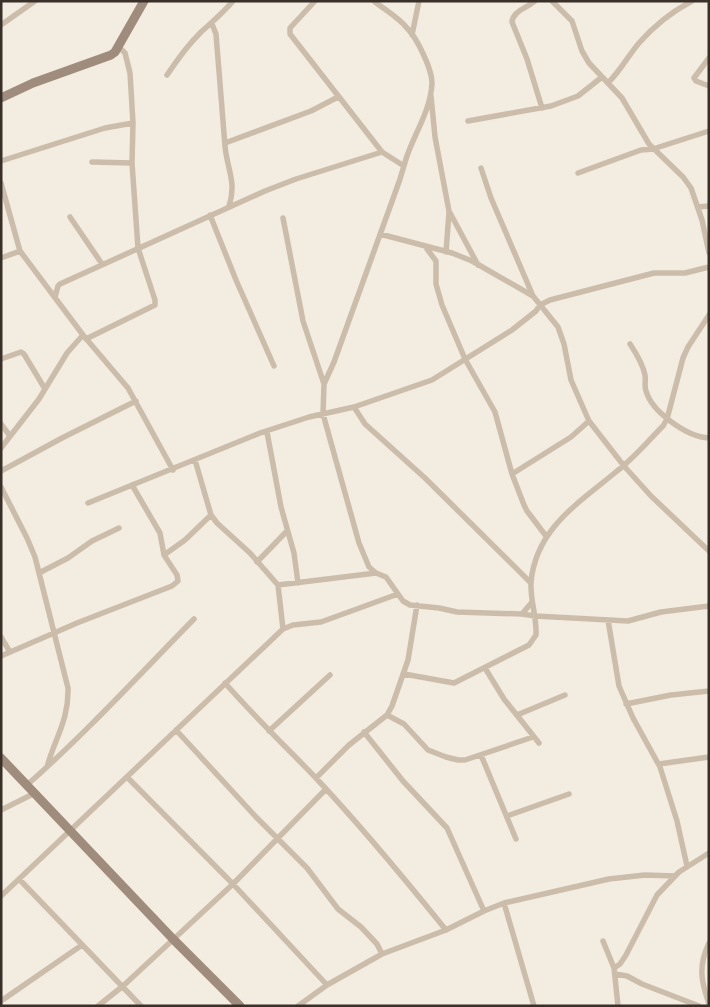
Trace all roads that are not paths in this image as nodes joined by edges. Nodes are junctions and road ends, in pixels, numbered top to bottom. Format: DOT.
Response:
graph roads {
  1 [pos="35,1"];
  2 [pos="144,1"];
  3 [pos="233,1"];
  4 [pos="315,1"];
  5 [pos="374,1"];
  6 [pos="420,1"];
  7 [pos="535,1"];
  8 [pos="552,1"];
  9 [pos="692,1"];
  10 [pos="212,24"];
  11 [pos="1,25"];
  12 [pos="412,35"];
  13 [pos="118,46"];
  14 [pos="709,58"];
  15 [pos="166,76"];
  16 [pos="602,77"];
  17 [pos="608,83"];
  18 [pos="709,86"];
  19 [pos="430,93"];
  20 [pos="338,97"];
  21 [pos="1,98"];
  22 [pos="542,108"];
  23 [pos="468,121"];
  24 [pos="133,123"];
  25 [pos="709,131"];
  26 [pos="225,143"];
  27 [pos="653,149"];
  28 [pos="382,152"];
  29 [pos="1,161"];
  30 [pos="92,162"];
  31 [pos="132,163"];
  32 [pos="404,166"];
  33 [pos="481,168"];
  34 [pos="578,173"];
  35 [pos="1,183"];
  36 [pos="229,206"];
  37 [pos="709,206"];
  38 [pos="698,207"];
  39 [pos="449,211"];
  40 [pos="210,215"];
  41 [pos="70,217"];
  42 [pos="283,218"];
  43 [pos="380,234"];
  44 [pos="426,247"];
  45 [pos="138,248"];
  46 [pos="20,251"];
  47 [pos="445,252"];
  48 [pos="709,253"];
  49 [pos="1,258"];
  50 [pos="436,261"];
  51 [pos="102,264"];
  52 [pos="478,265"];
  53 [pos="709,267"];
  54 [pos="533,296"];
  55 [pos="55,297"];
  56 [pos="540,305"];
  57 [pos="709,315"];
  58 [pos="85,337"];
  59 [pos="630,344"];
  60 [pos="1,358"];
  61 [pos="465,359"];
  62 [pos="274,366"];
  63 [pos="324,384"];
  64 [pos="45,389"];
  65 [pos="136,401"];
  66 [pos="354,407"];
  67 [pos="324,414"];
  68 [pos="667,420"];
  69 [pos="589,421"];
  70 [pos="1,424"];
  71 [pos="267,432"];
  72 [pos="10,436"];
  73 [pos="709,438"];
  74 [pos="1,448"];
  75 [pos="195,460"];
  76 [pos="624,466"];
  77 [pos="173,470"];
  78 [pos="1,471"];
  79 [pos="512,474"];
  80 [pos="132,485"];
  81 [pos="1,487"];
  82 [pos="88,503"];
  83 [pos="212,515"];
  84 [pos="120,528"];
  85 [pos="286,532"];
  86 [pos="546,536"];
  87 [pos="708,549"];
  88 [pos="164,555"];
  89 [pos="257,562"];
  90 [pos="39,572"];
  91 [pos="376,574"];
  92 [pos="531,582"];
  93 [pos="298,583"];
  94 [pos="278,585"];
  95 [pos="398,594"];
  96 [pos="532,602"];
  97 [pos="416,605"];
  98 [pos="709,606"];
  99 [pos="522,614"];
  100 [pos="535,616"];
  101 [pos="194,619"];
  102 [pos="608,620"];
  103 [pos="283,629"];
  104 [pos="55,633"];
  105 [pos="1,637"];
  106 [pos="10,652"];
  107 [pos="1,656"];
  108 [pos="484,668"];
  109 [pos="404,674"];
  110 [pos="330,675"];
  111 [pos="225,684"];
  112 [pos="709,691"];
  113 [pos="565,695"];
  114 [pos="626,704"];
  115 [pos="387,715"];
  116 [pos="517,715"];
  117 [pos="176,730"];
  118 [pos="269,731"];
  119 [pos="364,732"];
  120 [pos="533,737"];
  121 [pos="539,744"];
  122 [pos="481,755"];
  123 [pos="709,757"];
  124 [pos="1,758"];
  125 [pos="659,764"];
  126 [pos="47,767"];
  127 [pos="126,777"];
  128 [pos="316,778"];
  129 [pos="26,784"];
  130 [pos="325,790"];
  131 [pos="35,793"];
  132 [pos="569,794"];
  133 [pos="1,810"];
  134 [pos="507,816"];
  135 [pos="70,832"];
  136 [pos="278,838"];
  137 [pos="516,839"];
  138 [pos="709,853"];
  139 [pos="687,866"];
  140 [pos="675,876"];
  141 [pos="19,879"];
  142 [pos="233,884"];
  143 [pos="1,896"];
  144 [pos="504,903"];
  145 [pos="484,911"];
  146 [pos="446,930"];
  147 [pos="173,939"];
  148 [pos="603,941"];
  149 [pos="709,943"];
  150 [pos="82,945"];
  151 [pos="382,954"];
  152 [pos="615,971"];
  153 [pos="326,985"];
  154 [pos="123,986"];
  155 [pos="1,1001"];
  156 [pos="709,1004"];
  157 [pos="98,1006"];
  158 [pos="141,1006"];
  159 [pos="240,1006"];
  160 [pos="298,1006"];
  161 [pos="534,1006"];
  162 [pos="618,1006"];
  163 [pos="699,1006"];
  1 -- 11 [label="street"];
  2 -- 13 [label="street"];
  3 -- 10 [label="street"];
  4 -- 20 [label="street"];
  5 -- 12 [label="street"];
  6 -- 12 [label="street"];
  7 -- 22 [label="street"];
  8 -- 16 [label="street"];
  9 -- 17 [label="street"];
  10 -- 15 [label="street"];
  10 -- 26 [label="street"];
  12 -- 19 [label="street"];
  13 -- 21 [label="street"];
  13 -- 24 [label="street"];
  14 -- 18 [label="street"];
  16 -- 17 [label="street"];
  16 -- 22 [label="street"];
  17 -- 27 [label="street"];
  19 -- 32 [label="street"];
  19 -- 39 [label="street"];
  20 -- 26 [label="street"];
  20 -- 28 [label="street"];
  22 -- 23 [label="street"];
  24 -- 29 [label="street"];
  24 -- 31 [label="street"];
  25 -- 27 [label="street"];
  26 -- 36 [label="street"];
  27 -- 34 [label="street"];
  27 -- 38 [label="street"];
  28 -- 32 [label="street"];
  28 -- 36 [label="street"];
  30 -- 31 [label="street"];
  31 -- 45 [label="street"];
  32 -- 43 [label="street"];
  33 -- 54 [label="street"];
  35 -- 46 [label="street"];
  36 -- 40 [label="street"];
  37 -- 38 [label="street"];
  38 -- 48 [label="street"];
  39 -- 47 [label="street"];
  39 -- 52 [label="street"];
  40 -- 45 [label="street"];
  40 -- 62 [label="street"];
  41 -- 51 [label="street"];
  42 -- 63 [label="street"];
  43 -- 44 [label="street"];
  43 -- 63 [label="street"];
  44 -- 47 [label="street"];
  44 -- 50 [label="street"];
  45 -- 51 [label="street"];
  45 -- 58 [label="street"];
  46 -- 49 [label="street"];
  46 -- 55 [label="street"];
  47 -- 50 [label="street"];
  47 -- 52 [label="street"];
  50 -- 61 [label="street"];
  51 -- 55 [label="street"];
  52 -- 54 [label="street"];
  53 -- 56 [label="street"];
  54 -- 56 [label="street"];
  55 -- 58 [label="street"];
  56 -- 61 [label="street"];
  56 -- 69 [label="street"];
  57 -- 68 [label="street"];
  58 -- 64 [label="street"];
  58 -- 65 [label="street"];
  59 -- 68 [label="street"];
  60 -- 64 [label="street"];
  61 -- 66 [label="street"];
  61 -- 79 [label="street"];
  63 -- 67 [label="street"];
  64 -- 72 [label="street"];
  65 -- 77 [label="street"];
  65 -- 78 [label="street"];
  66 -- 67 [label="street"];
  66 -- 92 [label="street"];
  67 -- 71 [label="street"];
  67 -- 91 [label="street"];
  68 -- 73 [label="street"];
  68 -- 76 [label="street"];
  69 -- 76 [label="street"];
  69 -- 79 [label="street"];
  70 -- 72 [label="street"];
  71 -- 75 [label="street"];
  71 -- 85 [label="street"];
  72 -- 74 [label="street"];
  75 -- 77 [label="street"];
  75 -- 83 [label="street"];
  76 -- 86 [label="street"];
  76 -- 87 [label="street"];
  77 -- 80 [label="street"];
  79 -- 86 [label="street"];
  80 -- 82 [label="street"];
  80 -- 88 [label="street"];
  81 -- 90 [label="street"];
  83 -- 88 [label="street"];
  83 -- 89 [label="street"];
  84 -- 90 [label="street"];
  85 -- 89 [label="street"];
  85 -- 93 [label="street"];
  86 -- 92 [label="street"];
  88 -- 104 [label="street"];
  89 -- 94 [label="street"];
  90 -- 104 [label="street"];
  91 -- 93 [label="street"];
  91 -- 95 [label="street"];
  92 -- 96 [label="street"];
  93 -- 94 [label="street"];
  94 -- 103 [label="street"];
  95 -- 97 [label="street"];
  95 -- 103 [label="street"];
  96 -- 99 [label="street"];
  96 -- 100 [label="street"];
  97 -- 99 [label="street"];
  97 -- 109 [label="street"];
  98 -- 102 [label="street"];
  99 -- 100 [label="street"];
  100 -- 102 [label="street"];
  100 -- 108 [label="street"];
  101 -- 126 [label="street"];
  102 -- 114 [label="street"];
  103 -- 111 [label="street"];
  104 -- 106 [label="street"];
  104 -- 126 [label="street"];
  105 -- 106 [label="street"];
  106 -- 107 [label="street"];
  108 -- 109 [label="street"];
  108 -- 116 [label="street"];
  109 -- 115 [label="street"];
  110 -- 118 [label="street"];
  111 -- 117 [label="street"];
  111 -- 118 [label="street"];
  112 -- 114 [label="street"];
  113 -- 116 [label="street"];
  114 -- 125 [label="street"];
  115 -- 119 [label="street"];
  115 -- 122 [label="street"];
  116 -- 120 [label="street"];
  117 -- 127 [label="street"];
  117 -- 136 [label="street"];
  118 -- 128 [label="street"];
  119 -- 128 [label="street"];
  119 -- 145 [label="street"];
  120 -- 121 [label="street"];
  120 -- 122 [label="street"];
  122 -- 134 [label="street"];
  123 -- 125 [label="street"];
  124 -- 129 [label="street"];
  125 -- 139 [label="street"];
  126 -- 129 [label="street"];
  127 -- 135 [label="street"];
  127 -- 142 [label="street"];
  128 -- 130 [label="street"];
  129 -- 131 [label="street"];
  130 -- 136 [label="street"];
  130 -- 146 [label="street"];
  131 -- 133 [label="street"];
  131 -- 135 [label="street"];
  132 -- 134 [label="street"];
  134 -- 137 [label="street"];
  135 -- 141 [label="street"];
  135 -- 147 [label="street"];
  136 -- 142 [label="street"];
  136 -- 151 [label="street"];
  138 -- 139 [label="street"];
  139 -- 140 [label="street"];
  140 -- 144 [label="street"];
  140 -- 152 [label="street"];
  141 -- 143 [label="street"];
  141 -- 150 [label="street"];
  142 -- 147 [label="street"];
  142 -- 153 [label="street"];
  144 -- 145 [label="street"];
  144 -- 161 [label="street"];
  145 -- 146 [label="street"];
  146 -- 151 [label="street"];
  147 -- 154 [label="street"];
  147 -- 159 [label="street"];
  148 -- 152 [label="street"];
  149 -- 156 [label="street"];
  150 -- 154 [label="street"];
  150 -- 155 [label="street"];
  151 -- 153 [label="street"];
  152 -- 162 [label="street"];
  152 -- 163 [label="street"];
  153 -- 160 [label="street"];
  154 -- 157 [label="street"];
  154 -- 158 [label="street"];
}
